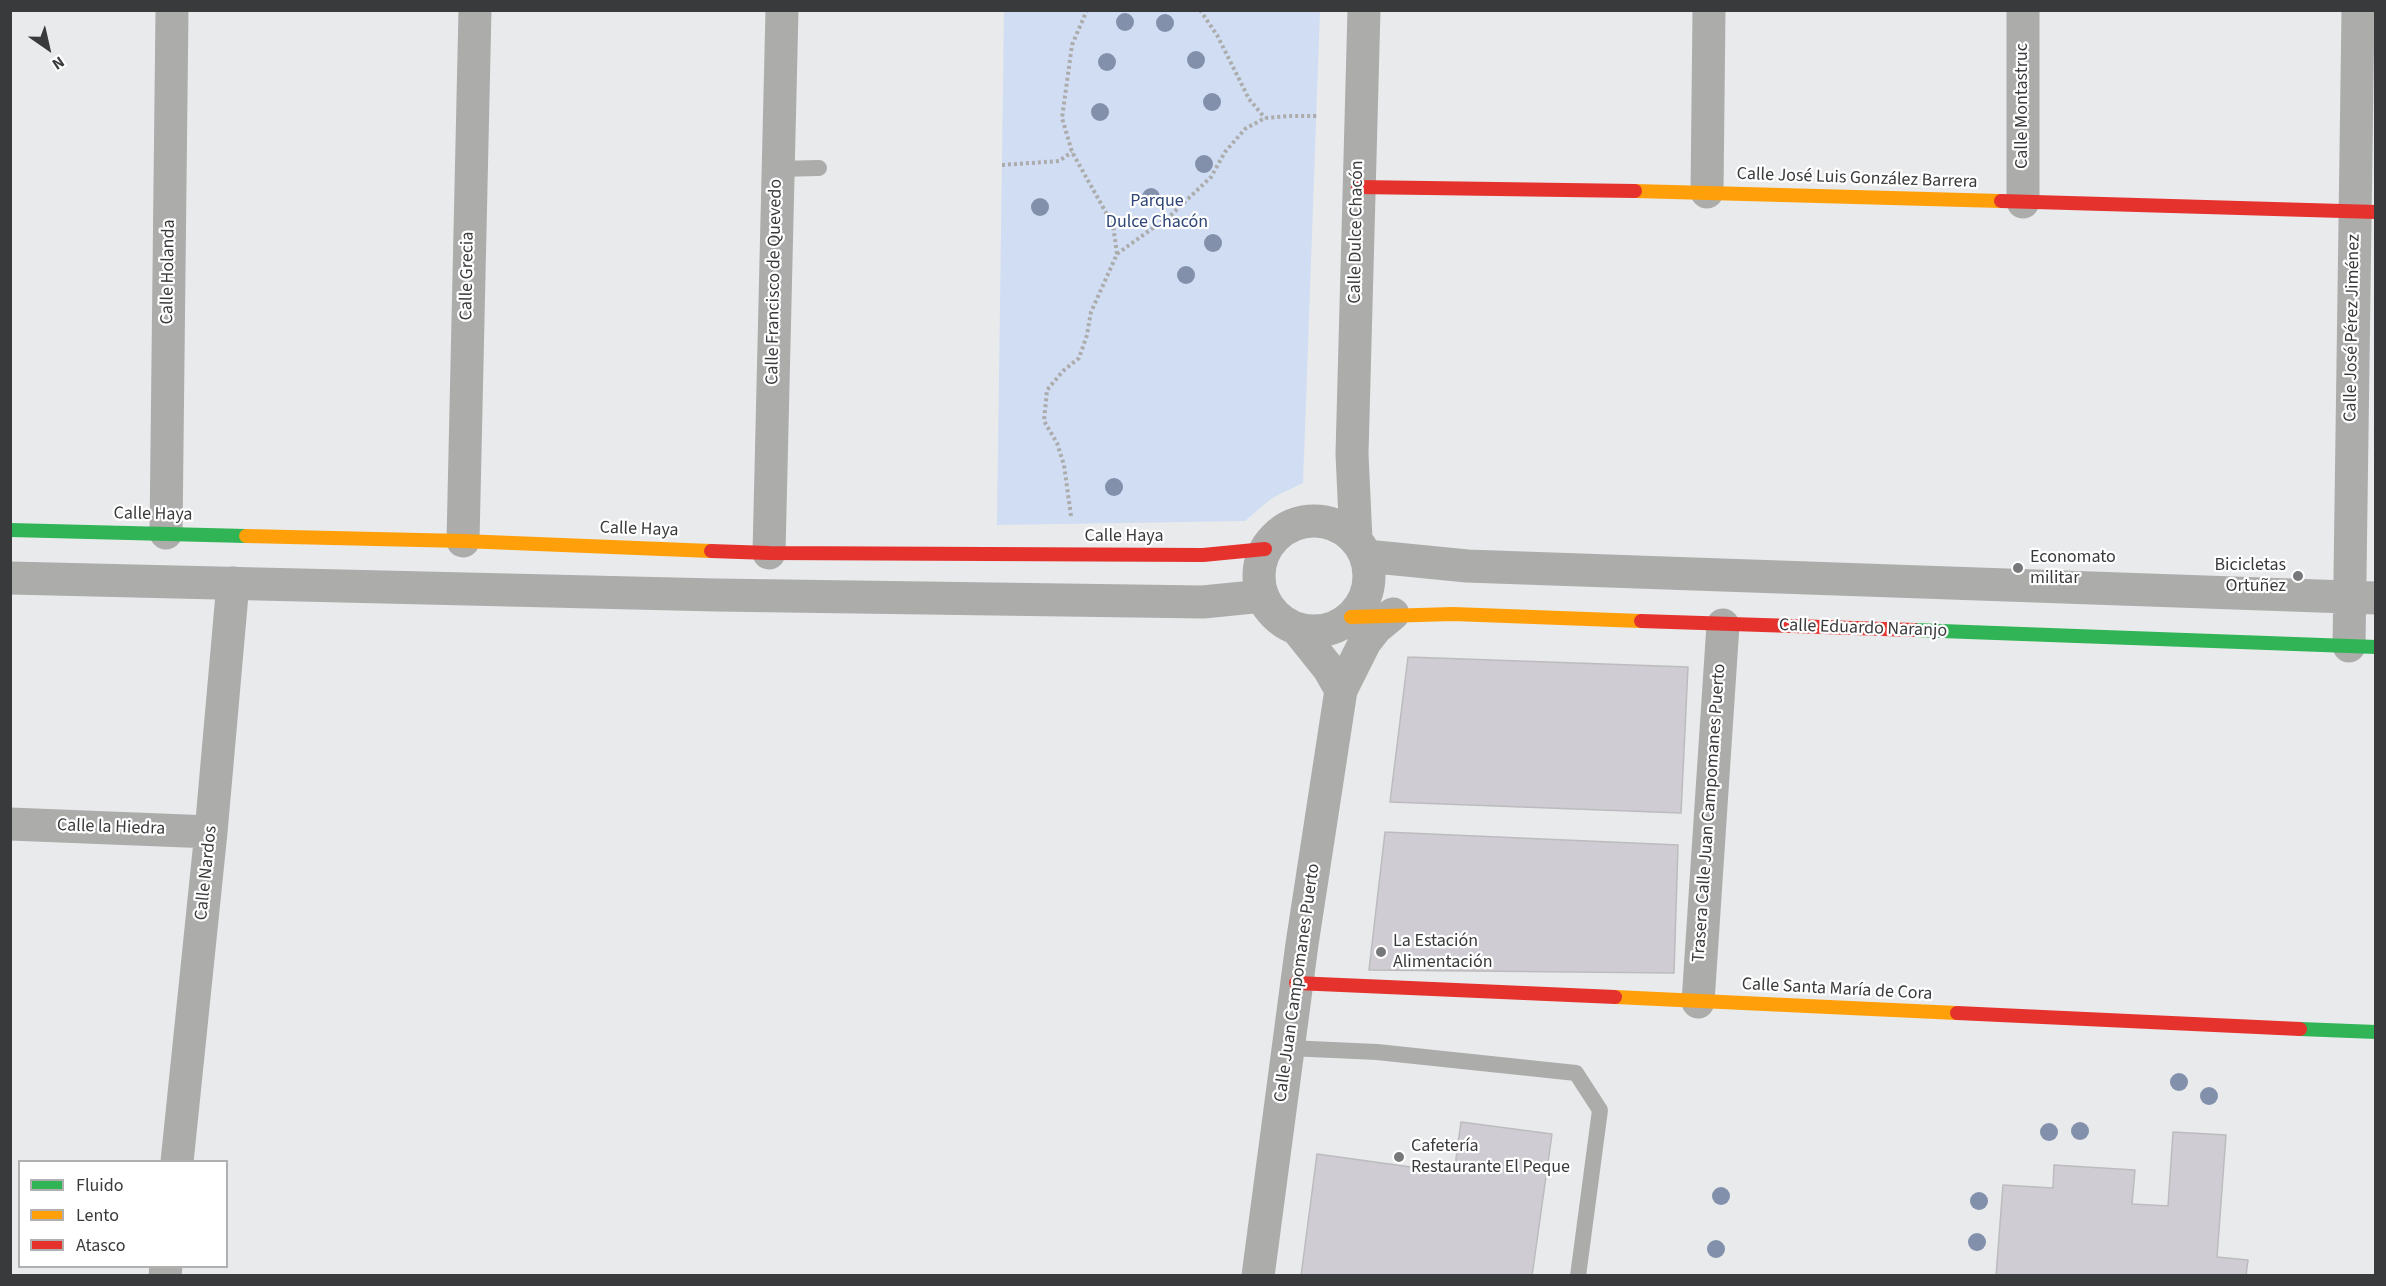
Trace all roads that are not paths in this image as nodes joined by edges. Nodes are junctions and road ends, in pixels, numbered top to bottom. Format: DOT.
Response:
graph roads {
  1 [pos="172,10"];
  2 [pos="475,10"];
  3 [pos="782,10"];
  4 [pos="1364,10"];
  5 [pos="1709,10"];
  6 [pos="2023,10"];
  7 [pos="2364,30"];
  8 [pos="819,168"];
  9 [pos="777,169"];
  10 [pos="1358,187"];
  11 [pos="1707,192"];
  12 [pos="2023,202"];
  13 [pos="2365,211"];
  14 [pos="2364,405"];
  15 [pos="1352,454"];
  16 [pos="1309,521"];
  17 [pos="10,530"];
  18 [pos="166,533"];
  19 [pos="463,541"];
  20 [pos="1361,548"];
  21 [pos="1266,549"];
  22 [pos="769,553"];
  23 [pos="10,578"];
  24 [pos="234,584"];
  25 [pos="1263,596"];
  26 [pos="2363,598"];
  27 [pos="1393,614"];
  28 [pos="1351,617"];
  29 [pos="1723,624"];
  30 [pos="1297,629"];
  31 [pos="2362,647"];
  32 [pos="1341,690"];
  33 [pos="10,824"];
  34 [pos="212,832"];
  35 [pos="1296,983"];
  36 [pos="1698,1002"];
  37 [pos="2376,1032"];
  38 [pos="1288,1048"];
  39 [pos="177,1160"];
  40 [pos="1258,1275"];
  41 [pos="1578,1275"];
  1 -- 18 [label="street, Calle Holanda"];
  2 -- 19 [label="street, Calle Grecia"];
  3 -- 9 [label="street, Calle Francisco de Quevedo"];
  4 -- 10 [label="street, Calle Dulce Chacón"];
  5 -- 11 [label="street"];
  6 -- 12 [label="street, Calle Montastruc"];
  7 -- 13 [label="street, Calle José Pérez Jiménez"];
  8 -- 9 [label="lane"];
  9 -- 22 [label="street, Calle Francisco de Quevedo"];
  10 -- 11 [label="street, Calle José Luis González Barrera"];
  10 -- 15 [label="street, Calle Dulce Chacón"];
  11 -- 12 [label="street, Calle José Luis González Barrera"];
  12 -- 13 [label="street, Calle José Luis González Barrera"];
  13 -- 14 [label="street, Calle José Pérez Jiménez"];
  14 -- 26 [label="street, Calle José Pérez Jiménez"];
  15 -- 16 [label="street, Calle Dulce Chacón"];
  15 -- 20 [label="street, Calle Dulce Chacón"];
  16 -- 20 [label="street"];
  16 -- 21 [label="street"];
  17 -- 18 [label="street, Calle Haya"];
  18 -- 19 [label="street, Calle Haya"];
  19 -- 22 [label="street, Calle Haya"];
  20 -- 26 [label="street"];
  20 -- 28 [label="street"];
  21 -- 22 [label="street, Calle Haya"];
  21 -- 25 [label="street"];
  23 -- 24 [label="street"];
  24 -- 25 [label="street"];
  24 -- 34 [label="street, Calle Nardos"];
  25 -- 30 [label="street"];
  26 -- 31 [label="street, Calle José Pérez Jiménez"];
  27 -- 28 [label="street, Calle Eduardo Naranjo"];
  27 -- 29 [label="street, Calle Eduardo Naranjo"];
  27 -- 32 [label="street, Calle Juan Campomanes Puerto"];
  28 -- 30 [label="street"];
  29 -- 31 [label="street, Calle Eduardo Naranjo"];
  29 -- 36 [label="street, Trasera Calle Juan Campomanes Puerto"];
  30 -- 32 [label="street"];
  32 -- 35 [label="street, Calle Juan Campomanes Puerto"];
  33 -- 34 [label="street, Calle la Hiedra"];
  34 -- 39 [label="street, Calle Nardos"];
  35 -- 36 [label="street, Calle Santa María de Cora"];
  35 -- 38 [label="street, Calle Juan Campomanes Puerto"];
  36 -- 37 [label="street, Calle Santa María de Cora"];
  38 -- 40 [label="street, Calle Juan Campomanes Puerto"];
  38 -- 41 [label="lane"];
}
